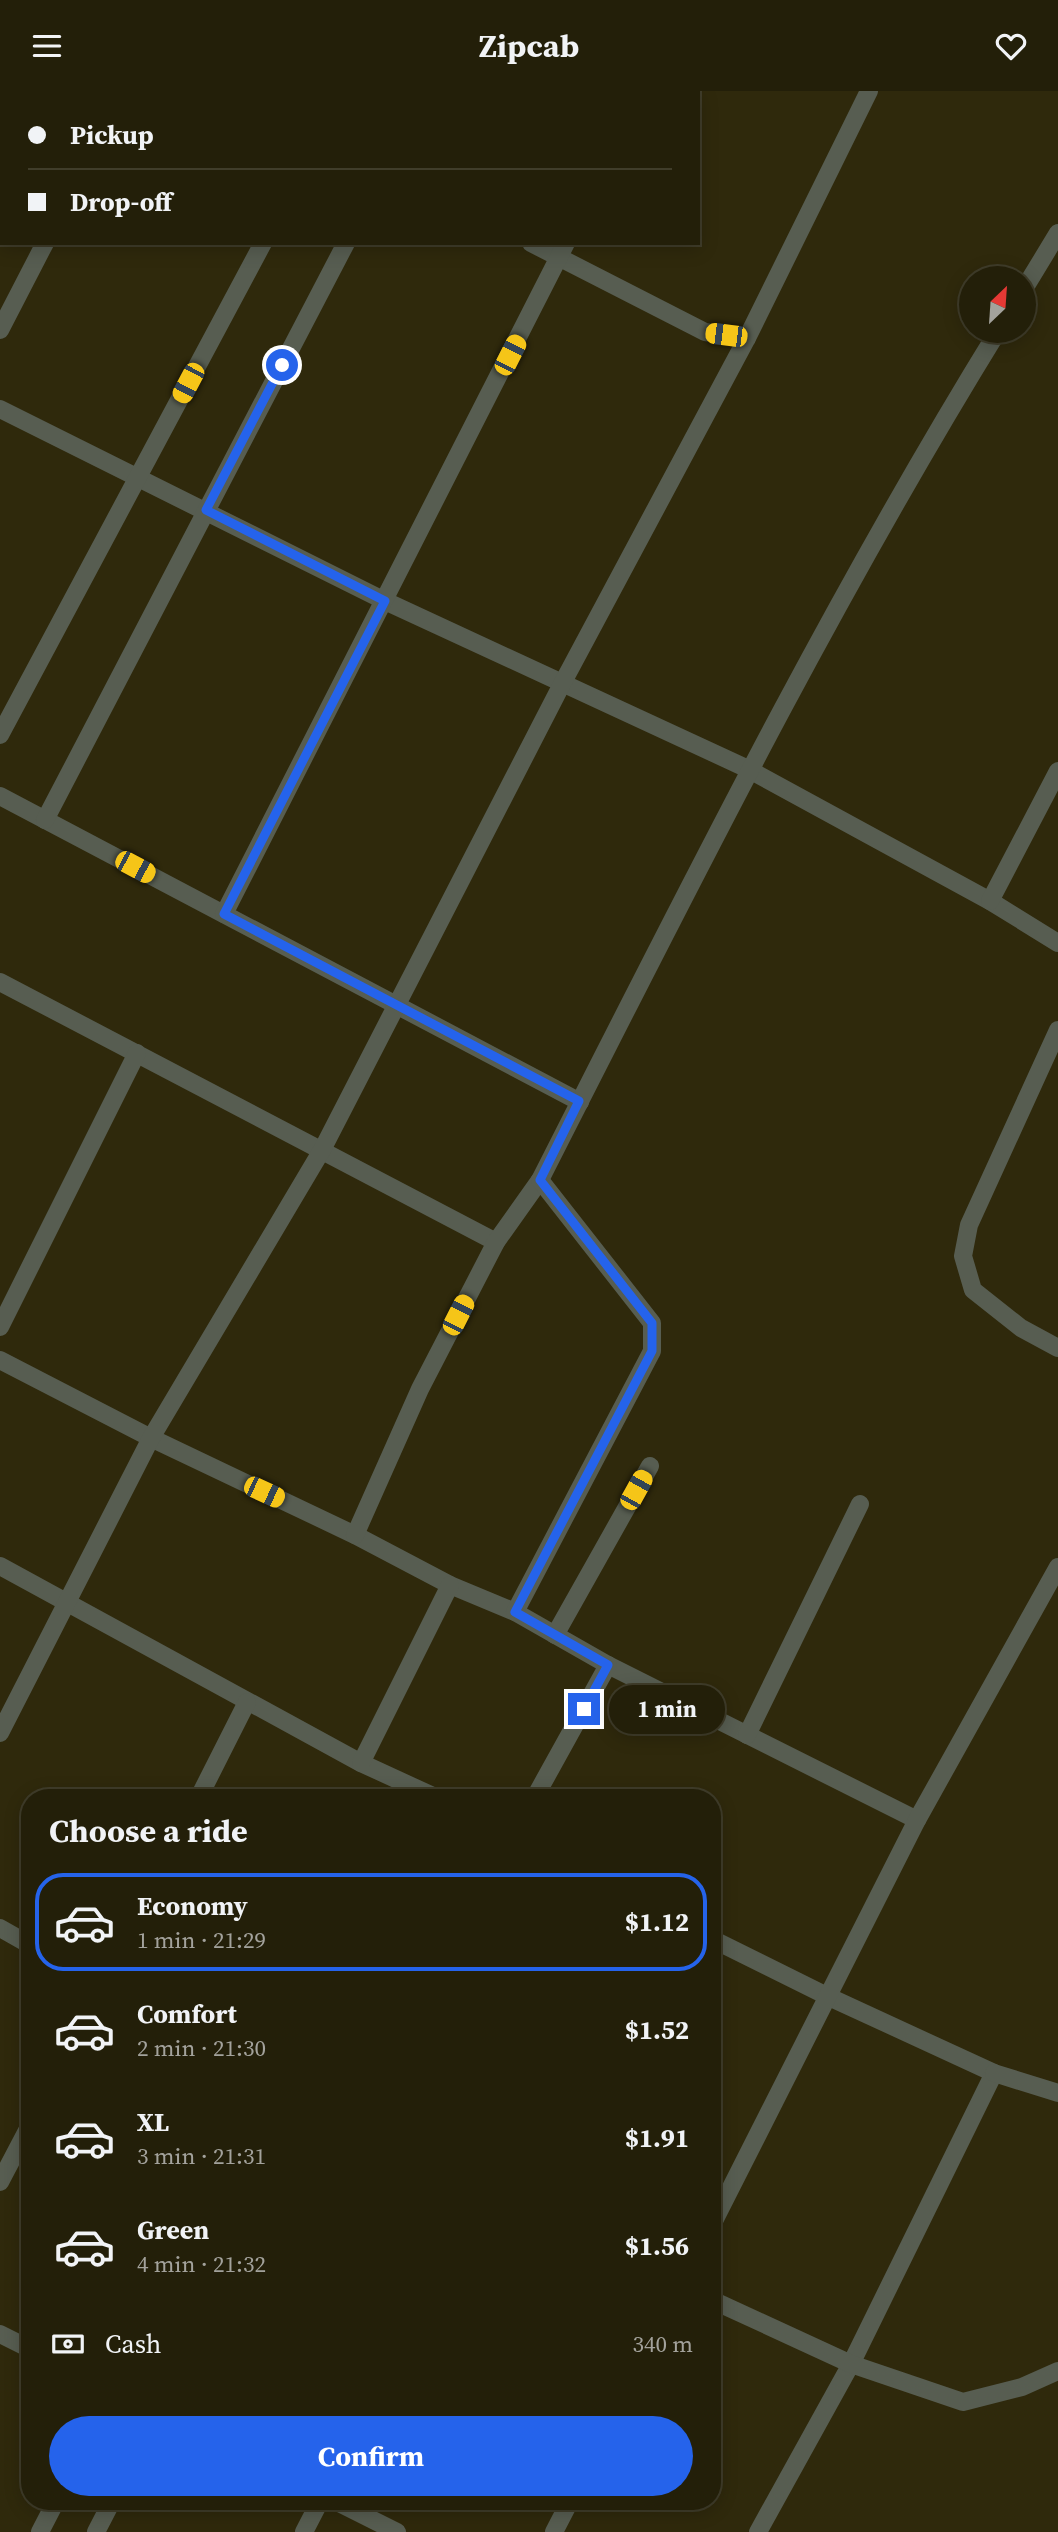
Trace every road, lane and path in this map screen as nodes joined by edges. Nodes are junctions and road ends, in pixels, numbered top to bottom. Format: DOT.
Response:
graph roads {
  1 [pos="869,91"];
  2 [pos="1058,233"];
  3 [pos="44,245"];
  4 [pos="262,245"];
  5 [pos="345,245"];
  6 [pos="540,245"];
  7 [pos="563,250"];
  8 [pos="1036,269"];
  9 [pos="0,330"];
  10 [pos="747,338"];
  11 [pos="991,343"];
  12 [pos="0,409"];
  13 [pos="138,477"];
  14 [pos="206,510"];
  15 [pos="385,601"];
  16 [pos="562,684"];
  17 [pos="0,735"];
  18 [pos="748,769"];
  19 [pos="1058,771"];
  20 [pos="0,796"];
  21 [pos="46,820"];
  22 [pos="990,901"];
  23 [pos="224,914"];
  24 [pos="1058,943"];
  25 [pos="0,982"];
  26 [pos="396,1004"];
  27 [pos="1058,1030"];
  28 [pos="137,1053"];
  29 [pos="579,1101"];
  30 [pos="322,1150"];
  31 [pos="540,1180"];
  32 [pos="496,1242"];
  33 [pos="0,1327"];
  34 [pos="1058,1348"];
  35 [pos="0,1360"];
  36 [pos="151,1438"];
  37 [pos="650,1466"];
  38 [pos="860,1504"];
  39 [pos="355,1535"];
  40 [pos="0,1566"];
  41 [pos="1058,1567"];
  42 [pos="450,1585"];
  43 [pos="66,1603"];
  44 [pos="515,1612"];
  45 [pos="555,1635"];
  46 [pos="608,1665"];
  47 [pos="247,1702"];
  48 [pos="0,1733"];
  49 [pos="747,1735"];
  50 [pos="361,1763"];
  51 [pos="203,1789"];
  52 [pos="418,1789"];
  53 [pos="539,1789"];
  54 [pos="917,1820"];
  55 [pos="0,1928"];
  56 [pos="21,1940"];
  57 [pos="721,1943"];
  58 [pos="829,1997"];
  59 [pos="995,2073"];
  60 [pos="1058,2093"];
  61 [pos="21,2142"];
  62 [pos="0,2182"];
  63 [pos="721,2207"];
  64 [pos="721,2304"];
  65 [pos="0,2334"];
  66 [pos="21,2344"];
  67 [pos="850,2364"];
  68 [pos="1058,2371"];
  69 [pos="51,2510"];
  70 [pos="107,2510"];
  71 [pos="315,2510"];
  72 [pos="353,2510"];
  73 [pos="565,2510"];
  74 [pos="40,2532"];
  75 [pos="96,2532"];
  76 [pos="304,2532"];
  77 [pos="397,2532"];
  78 [pos="554,2532"];
  79 [pos="758,2532"];
  1 -- 10 [label="street"];
  2 -- 8 [label="street"];
  3 -- 9 [label="street"];
  4 -- 13 [label="street"];
  5 -- 14 [label="street"];
  6 -- 7 [label="street"];
  7 -- 10 [label="street"];
  7 -- 15 [label="street"];
  10 -- 16 [label="street"];
  11 -- 18 [label="street"];
  12 -- 13 [label="street"];
  13 -- 14 [label="street"];
  13 -- 17 [label="street"];
  14 -- 15 [label="street"];
  14 -- 21 [label="street"];
  15 -- 16 [label="street"];
  15 -- 23 [label="street"];
  16 -- 18 [label="street"];
  16 -- 26 [label="street"];
  18 -- 22 [label="street"];
  18 -- 29 [label="street"];
  19 -- 22 [label="street"];
  20 -- 21 [label="street"];
  21 -- 23 [label="street"];
  22 -- 24 [label="street"];
  23 -- 26 [label="street"];
  25 -- 28 [label="street"];
  26 -- 29 [label="street"];
  26 -- 30 [label="street"];
  27 -- 34 [label="street"];
  28 -- 30 [label="street"];
  28 -- 33 [label="street"];
  29 -- 31 [label="street"];
  30 -- 32 [label="street"];
  30 -- 36 [label="street"];
  31 -- 32 [label="street"];
  31 -- 44 [label="street"];
  32 -- 39 [label="street"];
  35 -- 36 [label="street"];
  36 -- 39 [label="street"];
  36 -- 43 [label="street"];
  37 -- 45 [label="street"];
  38 -- 49 [label="street"];
  39 -- 42 [label="street"];
  40 -- 43 [label="street"];
  41 -- 54 [label="street"];
  42 -- 44 [label="street"];
  42 -- 50 [label="street"];
  43 -- 47 [label="street"];
  43 -- 48 [label="street"];
  44 -- 45 [label="street"];
  45 -- 46 [label="street"];
  46 -- 49 [label="street"];
  46 -- 53 [label="street"];
  47 -- 50 [label="street"];
  47 -- 51 [label="street"];
  49 -- 54 [label="street"];
  50 -- 52 [label="street"];
  54 -- 58 [label="street"];
  55 -- 56 [label="street"];
  57 -- 58 [label="street"];
  58 -- 59 [label="street"];
  58 -- 63 [label="street"];
  59 -- 60 [label="street"];
  59 -- 67 [label="street"];
  61 -- 62 [label="street"];
  64 -- 67 [label="street"];
  65 -- 66 [label="street"];
  67 -- 68 [label="street"];
  67 -- 79 [label="street"];
  69 -- 74 [label="street"];
  70 -- 75 [label="street"];
  71 -- 76 [label="street"];
  72 -- 77 [label="street"];
  73 -- 78 [label="street"];
}
